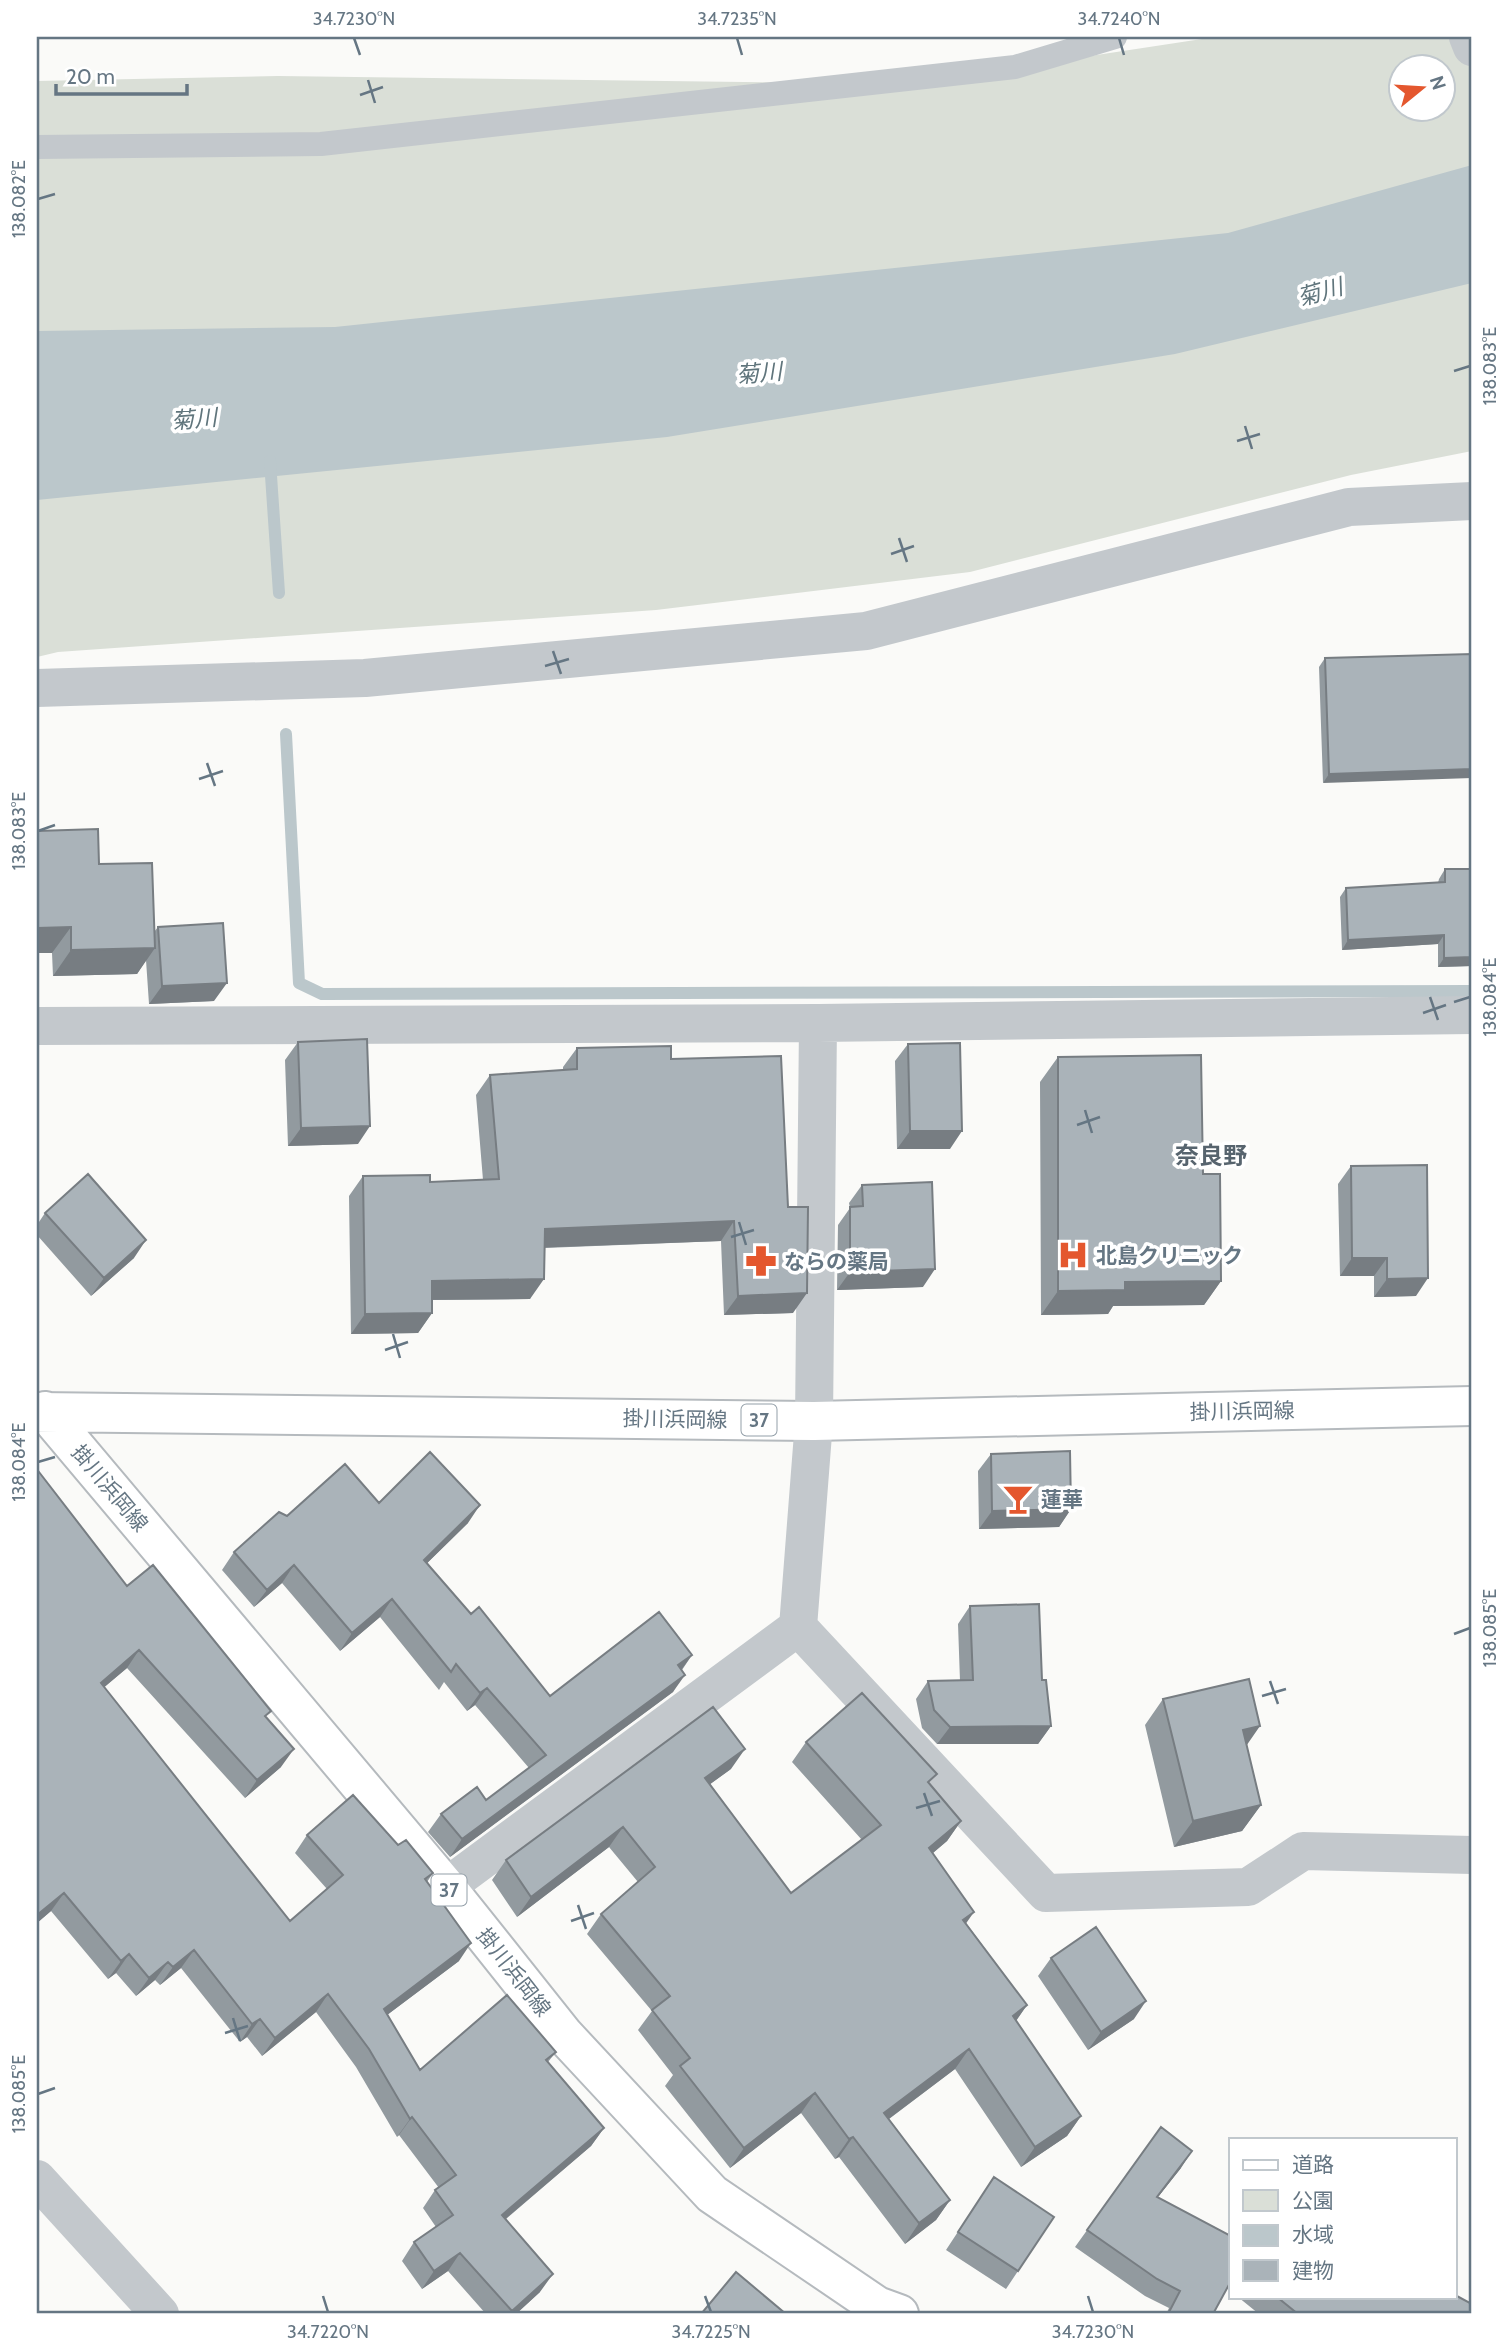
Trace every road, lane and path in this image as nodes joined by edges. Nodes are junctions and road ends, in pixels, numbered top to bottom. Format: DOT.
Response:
graph roads {
  1 [pos="1115,37"];
  2 [pos="1468,37"];
  3 [pos="1472,47"];
  4 [pos="37,147"];
  5 [pos="1472,501"];
  6 [pos="37,688"];
  7 [pos="1472,1015"];
  8 [pos="818,1023"];
  9 [pos="37,1026"];
  10 [pos="40,1406"];
  11 [pos="1472,1406"];
  12 [pos="814,1421"];
  13 [pos="798,1627"];
  14 [pos="1472,1856"];
  15 [pos="446,1887"];
  16 [pos="37,2179"];
  17 [pos="883,2312"];
  18 [pos="160,2314"];
  1 -- 4 [label="lane"];
  2 -- 3 [label="street"];
  5 -- 6 [label="street"];
  7 -- 8 [label="street"];
  8 -- 9 [label="street"];
  8 -- 12 [label="street"];
  10 -- 12 [label="main road, 掛川浜岡線 / 37"];
  10 -- 15 [label="main road, 掛川浜岡線 / 37"];
  11 -- 12 [label="main road, 掛川浜岡線 / 37"];
  12 -- 13 [label="street"];
  13 -- 14 [label="street"];
  13 -- 15 [label="street"];
  15 -- 17 [label="main road, 掛川浜岡線 / 37"];
  16 -- 18 [label="street"];
}
